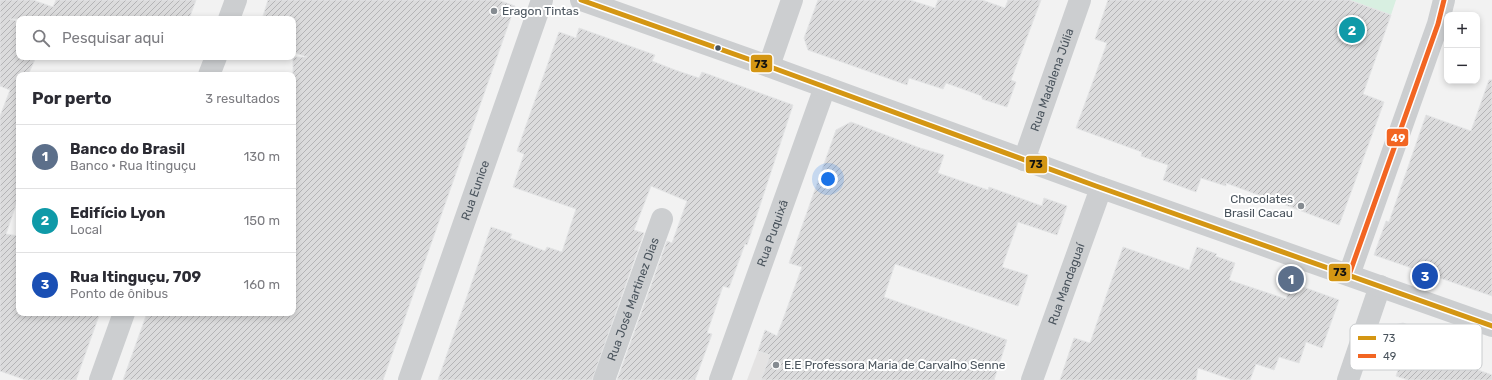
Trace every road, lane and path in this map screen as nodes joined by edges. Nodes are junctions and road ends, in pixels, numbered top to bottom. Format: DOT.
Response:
graph roads {
  1 [pos="236,0"];
  2 [pos="542,0"];
  3 [pos="581,0"];
  4 [pos="792,0"];
  5 [pos="1080,0"];
  6 [pos="1444,0"];
  7 [pos="230,16"];
  8 [pos="215,60"];
  9 [pos="769,66"];
  10 [pos="210,72"];
  11 [pos="825,87"];
  12 [pos="1024,160"];
  13 [pos="1101,188"];
  14 [pos="662,219"];
  15 [pos="1349,275"];
  16 [pos="1380,286"];
  17 [pos="123,316"];
  18 [pos="1367,324"];
  19 [pos="1492,326"];
  20 [pos="1351,370"];
  21 [pos="100,380"];
  22 [pos="409,380"];
  23 [pos="604,380"];
  24 [pos="720,380"];
  25 [pos="1032,380"];
  26 [pos="1348,380"];
  1 -- 7 [label="street"];
  2 -- 22 [label="street, Rua Eunice"];
  3 -- 9 [label="street"];
  4 -- 9 [label="street"];
  5 -- 12 [label="street, Rua Madalena Júlia"];
  6 -- 15 [label="street"];
  8 -- 10 [label="street"];
  9 -- 11 [label="street"];
  11 -- 12 [label="street"];
  11 -- 24 [label="street, Rua Puquixã"];
  12 -- 13 [label="street"];
  13 -- 15 [label="street"];
  13 -- 25 [label="street, Rua Mandaguaí"];
  14 -- 23 [label="street, Rua José Martinez Dias"];
  15 -- 16 [label="street"];
  16 -- 18 [label="street"];
  16 -- 19 [label="street"];
  17 -- 21 [label="street"];
  20 -- 26 [label="street"];
}
